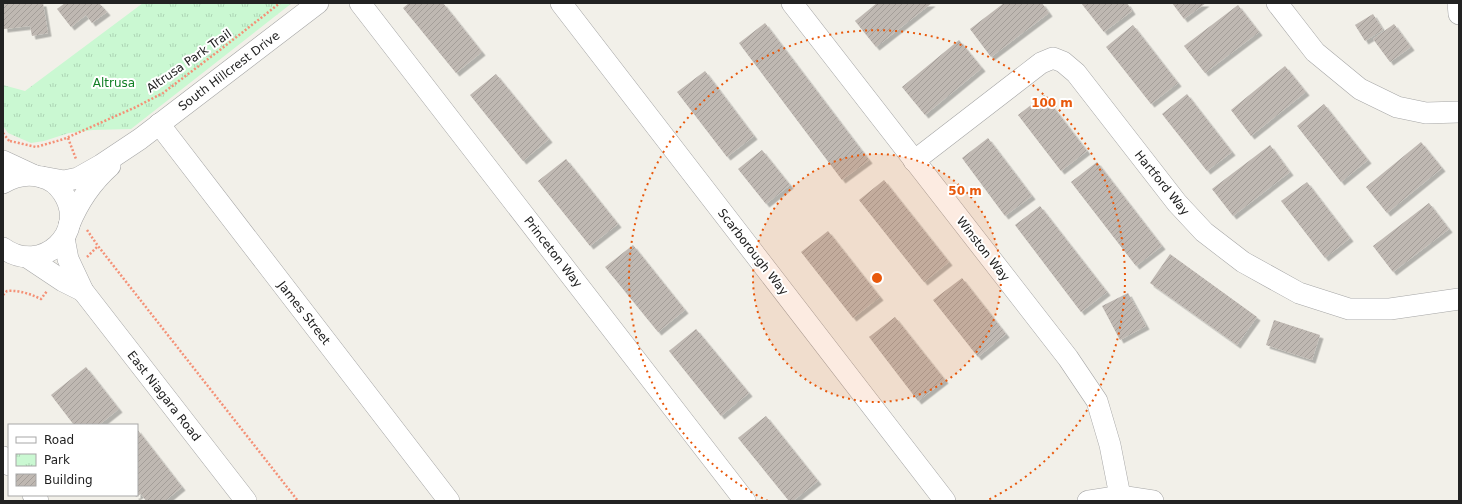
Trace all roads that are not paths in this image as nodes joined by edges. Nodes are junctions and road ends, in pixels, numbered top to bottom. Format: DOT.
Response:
graph roads {
  1 [pos="318,3"];
  2 [pos="360,3"];
  3 [pos="561,3"];
  4 [pos="792,3"];
  5 [pos="1277,3"];
  6 [pos="1458,3"];
  7 [pos="1459,14"];
  8 [pos="1459,112"];
  9 [pos="159,124"];
  10 [pos="140,139"];
  11 [pos="5,153"];
  12 [pos="914,160"];
  13 [pos="38,176"];
  14 [pos="3,184"];
  15 [pos="66,232"];
  16 [pos="13,255"];
  17 [pos="83,291"];
  18 [pos="1459,299"];
  19 [pos="1120,496"];
  20 [pos="246,501"];
  21 [pos="449,501"];
  22 [pos="745,501"];
  23 [pos="945,501"];
  24 [pos="1088,501"];
  25 [pos="1152,501"];
  1 -- 9 [label="street, South Hillcrest Drive"];
  2 -- 22 [label="street, Princeton Way"];
  3 -- 23 [label="street, Scarborough Way"];
  4 -- 12 [label="street, Winston Way"];
  5 -- 8 [label="street"];
  6 -- 7 [label="street"];
  9 -- 10 [label="street, South Hillcrest Drive"];
  9 -- 21 [label="street, James Street"];
  10 -- 13 [label="street, South Hillcrest Drive"];
  10 -- 15 [label="street, South Hillcrest Drive"];
  11 -- 13 [label="street"];
  12 -- 18 [label="street, Hartford Way"];
  12 -- 19 [label="street, Winston Way"];
  13 -- 14 [label="street"];
  13 -- 15 [label="street, East Niagara Road"];
  15 -- 16 [label="street"];
  15 -- 17 [label="street, East Niagara Road"];
  16 -- 17 [label="street, East Niagara Road"];
  17 -- 20 [label="street, East Niagara Road"];
  19 -- 24 [label="street"];
  19 -- 25 [label="street"];
}
